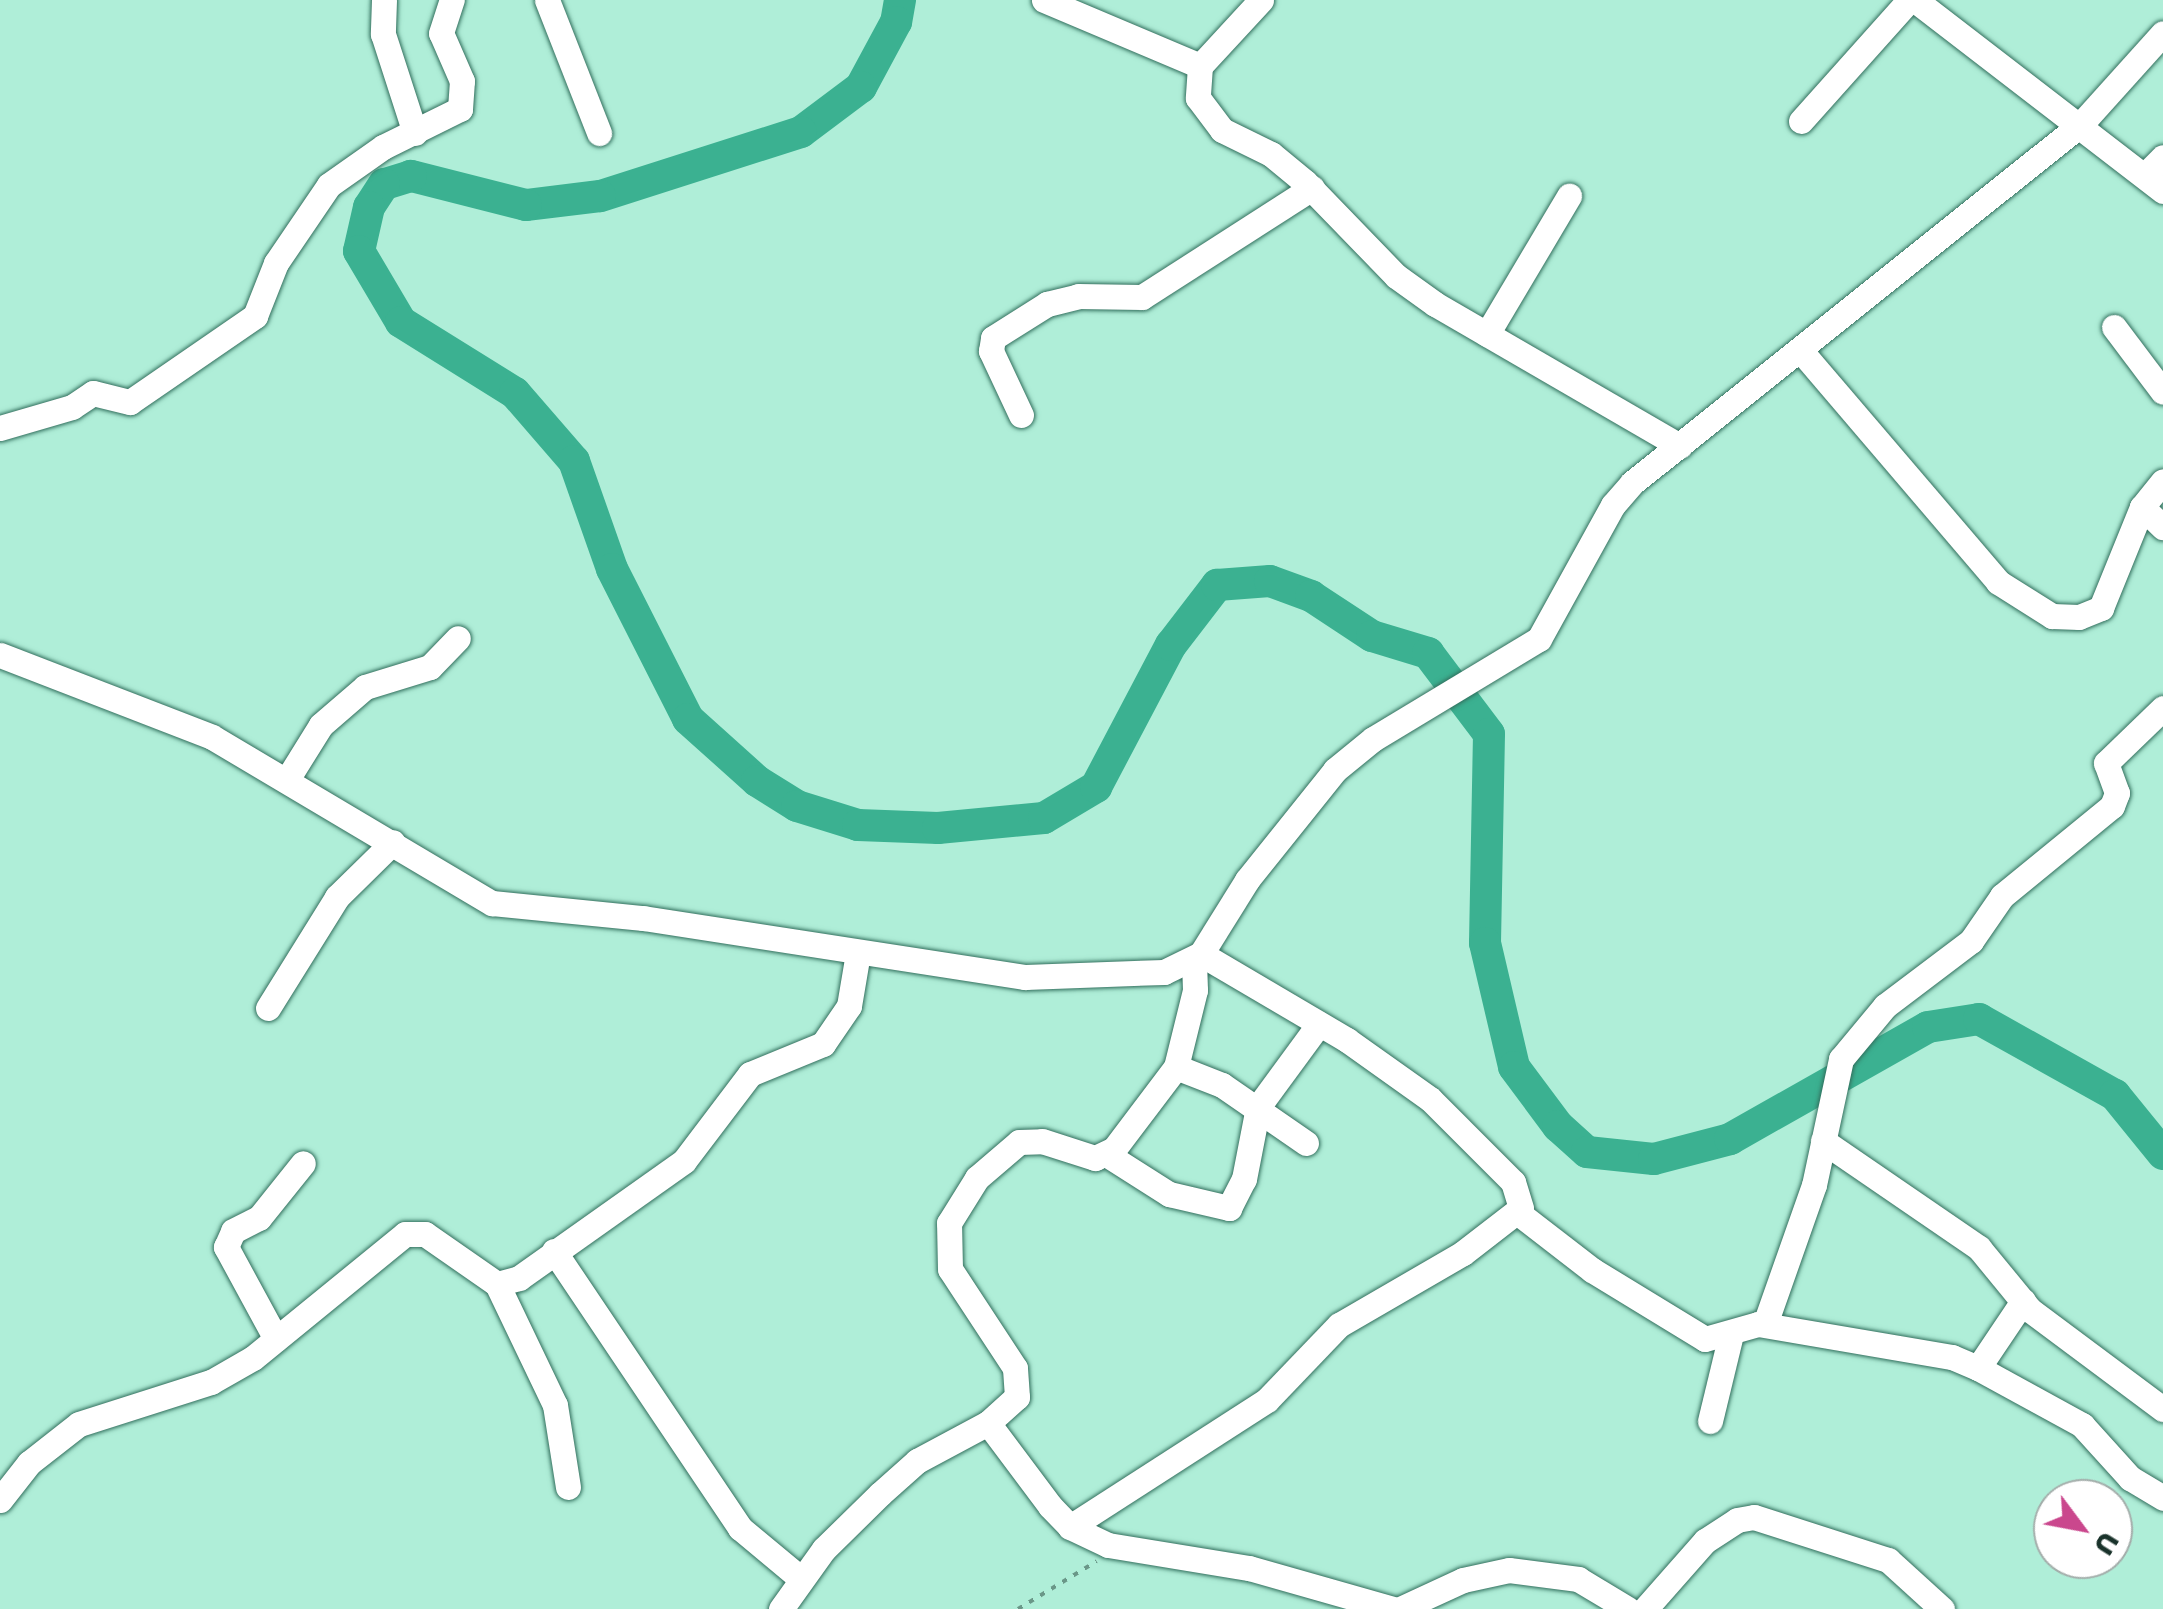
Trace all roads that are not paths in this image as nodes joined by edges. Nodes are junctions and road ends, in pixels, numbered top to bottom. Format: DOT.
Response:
graph roads {
  1 [pos="384,0"];
  2 [pos="452,0"];
  3 [pos="547,0"];
  4 [pos="1261,0"];
  5 [pos="1912,0"];
  6 [pos="1056,2"];
  7 [pos="2163,32"];
  8 [pos="1200,66"];
  9 [pos="1801,121"];
  10 [pos="2081,124"];
  11 [pos="416,132"];
  12 [pos="600,133"];
  13 [pos="2157,174"];
  14 [pos="1312,188"];
  15 [pos="1568,196"];
  16 [pos="2114,327"];
  17 [pos="1487,334"];
  18 [pos="1802,351"];
  19 [pos="2163,392"];
  20 [pos="1021,416"];
  21 [pos="11,425"];
  22 [pos="1680,446"];
  23 [pos="2163,481"];
  24 [pos="2142,507"];
  25 [pos="2163,527"];
  26 [pos="458,638"];
  27 [pos="0,655"];
  28 [pos="2163,708"];
  29 [pos="288,778"];
  30 [pos="393,842"];
  31 [pos="858,953"];
  32 [pos="1198,957"];
  33 [pos="268,1008"];
  34 [pos="1319,1024"];
  35 [pos="1176,1067"];
  36 [pos="1258,1108"];
  37 [pos="1823,1141"];
  38 [pos="1306,1143"];
  39 [pos="1106,1154"];
  40 [pos="303,1163"];
  41 [pos="1517,1212"];
  42 [pos="554,1251"];
  43 [pos="497,1284"];
  44 [pos="2023,1301"];
  45 [pos="1765,1324"];
  46 [pos="1732,1334"];
  47 [pos="276,1339"];
  48 [pos="1978,1368"];
  49 [pos="2163,1409"];
  50 [pos="1710,1421"];
  51 [pos="988,1423"];
  52 [pos="568,1487"];
  53 [pos="2163,1498"];
  54 [pos="0,1500"];
  55 [pos="1070,1527"];
  56 [pos="800,1578"];
  57 [pos="781,1609"];
  58 [pos="1397,1609"];
  59 [pos="1628,1609"];
  60 [pos="1645,1609"];
  61 [pos="1942,1609"];
  1 -- 11 [label="street"];
  2 -- 11 [label="street"];
  3 -- 12 [label="street"];
  4 -- 8 [label="street"];
  5 -- 9 [label="street"];
  5 -- 10 [label="street"];
  6 -- 8 [label="street"];
  7 -- 10 [label="street"];
  8 -- 14 [label="street"];
  10 -- 13 [label="street"];
  10 -- 18 [label="street"];
  11 -- 21 [label="street"];
  14 -- 17 [label="street"];
  14 -- 20 [label="street"];
  15 -- 17 [label="street"];
  16 -- 19 [label="street"];
  17 -- 22 [label="street"];
  18 -- 22 [label="street"];
  18 -- 24 [label="street"];
  22 -- 32 [label="street"];
  23 -- 24 [label="street"];
  24 -- 25 [label="street"];
  26 -- 29 [label="street"];
  27 -- 29 [label="street"];
  28 -- 37 [label="street"];
  29 -- 30 [label="street"];
  30 -- 31 [label="street"];
  30 -- 33 [label="street"];
  31 -- 32 [label="street"];
  31 -- 42 [label="street"];
  32 -- 34 [label="street"];
  32 -- 35 [label="street"];
  34 -- 36 [label="street"];
  34 -- 41 [label="street"];
  35 -- 36 [label="street"];
  35 -- 39 [label="street"];
  36 -- 38 [label="street"];
  36 -- 39 [label="street"];
  37 -- 44 [label="street"];
  37 -- 45 [label="street"];
  39 -- 51 [label="street"];
  40 -- 47 [label="street"];
  41 -- 46 [label="street"];
  41 -- 55 [label="street"];
  42 -- 43 [label="street"];
  42 -- 56 [label="street"];
  43 -- 47 [label="street"];
  43 -- 52 [label="street"];
  44 -- 48 [label="street"];
  44 -- 49 [label="street"];
  45 -- 46 [label="street"];
  45 -- 48 [label="street"];
  46 -- 50 [label="street"];
  47 -- 54 [label="street"];
  48 -- 53 [label="street"];
  51 -- 55 [label="street"];
  51 -- 56 [label="street"];
  55 -- 58 [label="street"];
  56 -- 57 [label="street"];
  58 -- 59 [label="street"];
  60 -- 61 [label="street"];
}
